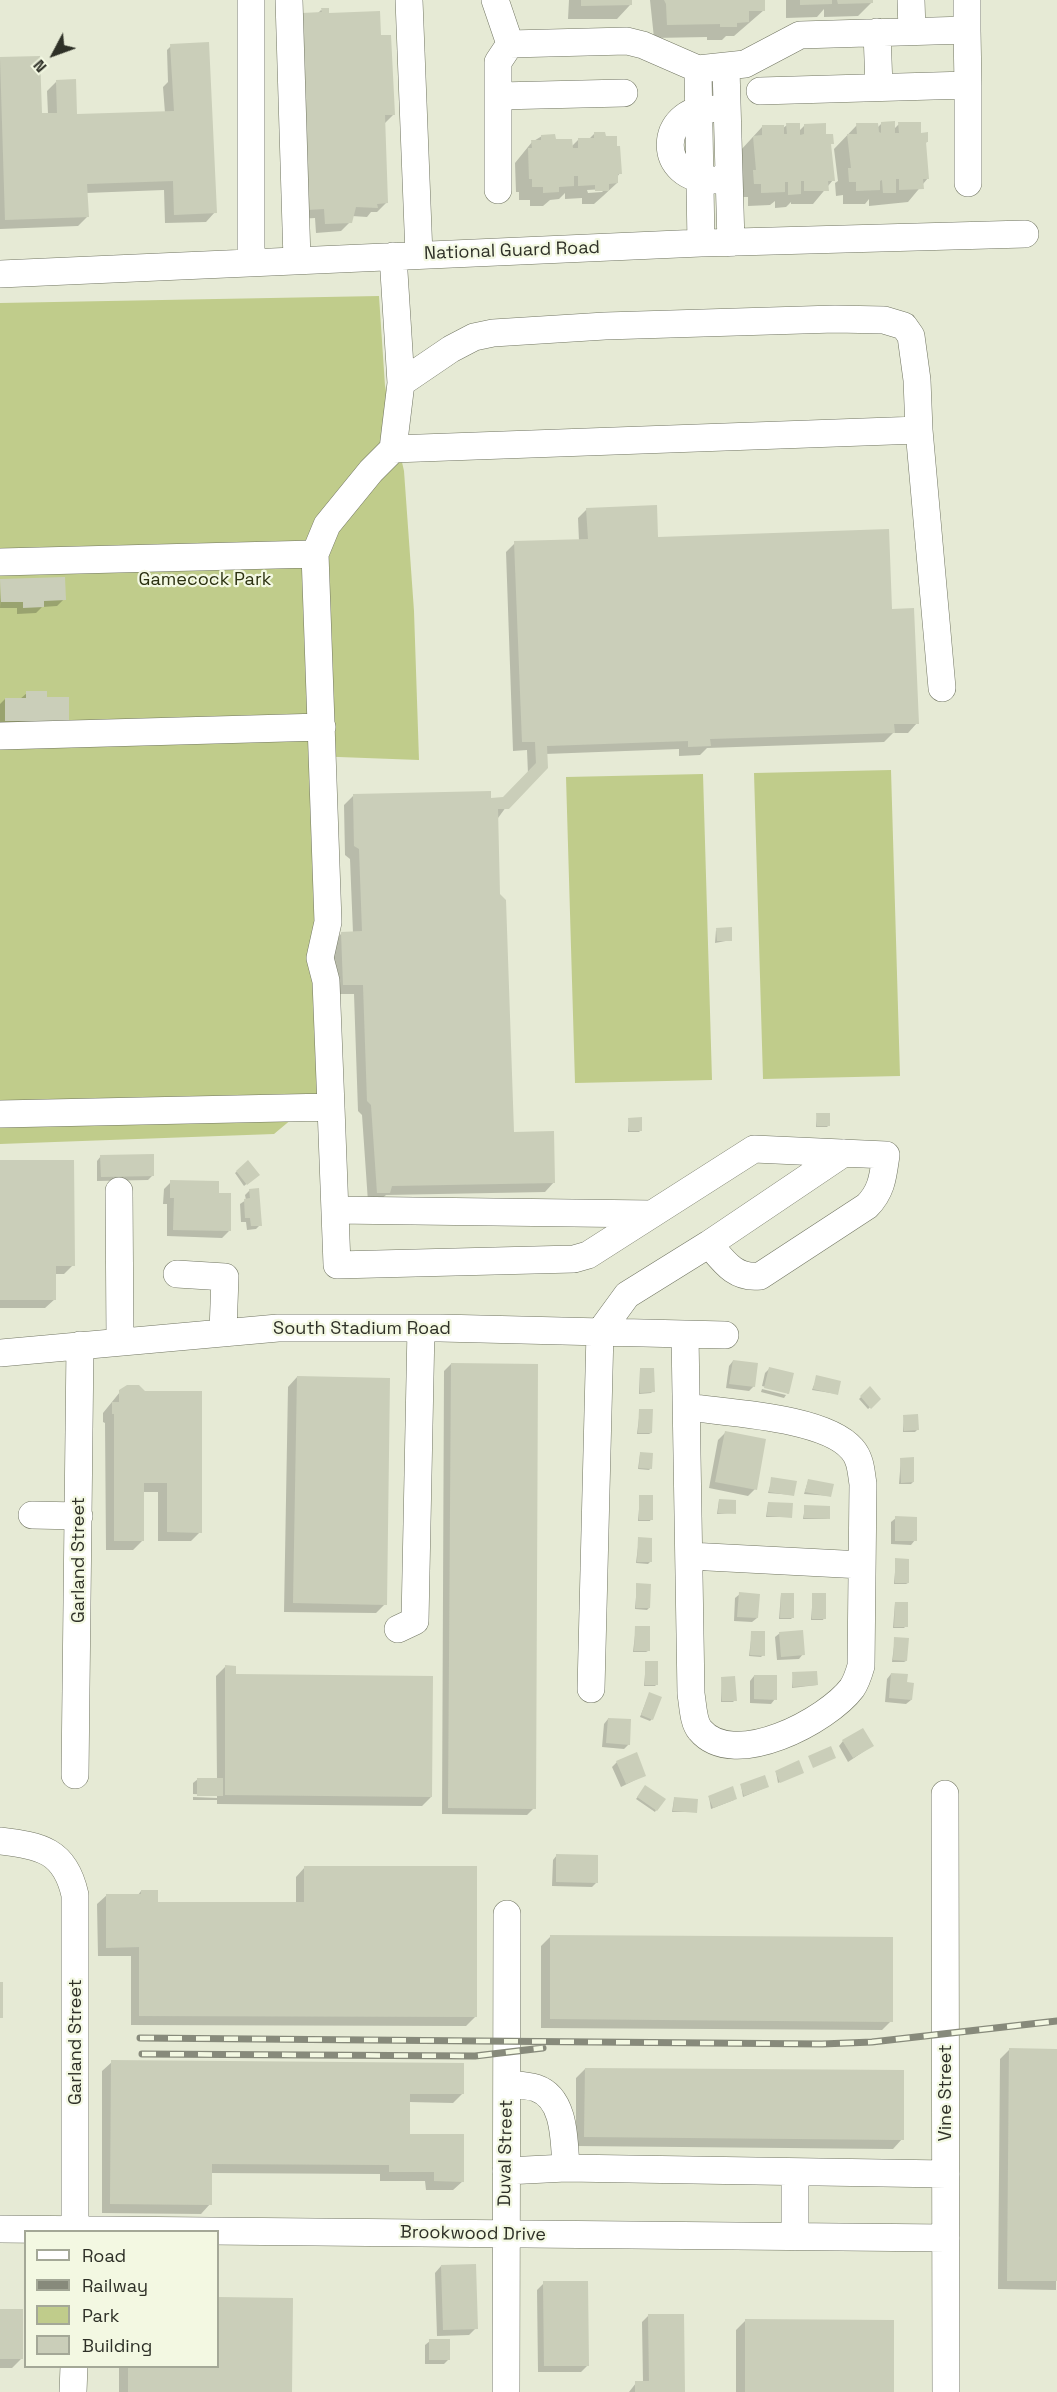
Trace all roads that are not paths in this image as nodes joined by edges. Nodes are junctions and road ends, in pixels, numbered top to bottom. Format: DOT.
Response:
graph roads {
  1 [pos="250,0"];
  2 [pos="289,0"];
  3 [pos="408,0"];
  4 [pos="495,0"];
  5 [pos="911,0"];
  6 [pos="967,0"];
  7 [pos="967,30"];
  8 [pos="912,31"];
  9 [pos="877,32"];
  10 [pos="510,44"];
  11 [pos="726,68"];
  12 [pos="698,69"];
  13 [pos="968,85"];
  14 [pos="879,87"];
  15 [pos="760,91"];
  16 [pos="624,93"];
  17 [pos="499,96"];
  18 [pos="698,109"];
  19 [pos="728,109"];
  20 [pos="700,180"];
  21 [pos="729,180"];
  22 [pos="968,183"];
  23 [pos="498,190"];
  24 [pos="1025,234"];
  25 [pos="701,243"];
  26 [pos="731,243"];
  27 [pos="406,255"];
  28 [pos="297,260"];
  29 [pos="250,262"];
  30 [pos="0,274"];
  31 [pos="401,383"];
  32 [pos="919,430"];
  33 [pos="393,449"];
  34 [pos="315,554"];
  35 [pos="0,562"];
  36 [pos="942,688"];
  37 [pos="322,727"];
  38 [pos="0,736"];
  39 [pos="331,1107"];
  40 [pos="0,1114"];
  41 [pos="844,1153"];
  42 [pos="118,1191"];
  43 [pos="335,1210"];
  44 [pos="652,1214"];
  45 [pos="709,1244"];
  46 [pos="177,1274"];
  47 [pos="421,1328"];
  48 [pos="224,1332"];
  49 [pos="600,1332"];
  50 [pos="686,1335"];
  51 [pos="725,1335"];
  52 [pos="120,1341"];
  53 [pos="80,1345"];
  54 [pos="0,1353"];
  55 [pos="687,1407"];
  56 [pos="32,1515"];
  57 [pos="79,1516"];
  58 [pos="689,1556"];
  59 [pos="862,1564"];
  60 [pos="398,1629"];
  61 [pos="591,1689"];
  62 [pos="75,1775"];
  63 [pos="945,1794"];
  64 [pos="0,1841"];
  65 [pos="507,1914"];
  66 [pos="507,2084"];
  67 [pos="566,2168"];
  68 [pos="506,2171"];
  69 [pos="795,2172"];
  70 [pos="946,2174"];
  71 [pos="0,2229"];
  72 [pos="75,2230"];
  73 [pos="219,2231"];
  74 [pos="505,2234"];
  75 [pos="795,2237"];
  76 [pos="946,2238"];
  77 [pos="74,2368"];
  78 [pos="73,2392"];
  79 [pos="506,2392"];
  80 [pos="946,2392"];
  1 -- 29 [label="street"];
  2 -- 28 [label="street"];
  3 -- 27 [label="street"];
  4 -- 10 [label="street"];
  5 -- 8 [label="street"];
  6 -- 7 [label="street"];
  7 -- 8 [label="street"];
  7 -- 13 [label="street"];
  8 -- 9 [label="street"];
  9 -- 11 [label="street"];
  9 -- 14 [label="street"];
  10 -- 12 [label="street"];
  10 -- 17 [label="street"];
  11 -- 12 [label="street"];
  11 -- 19 [label="street"];
  12 -- 18 [label="street"];
  13 -- 14 [label="street"];
  13 -- 22 [label="street"];
  14 -- 15 [label="street"];
  16 -- 17 [label="street"];
  17 -- 23 [label="street"];
  18 -- 19 [label="street"];
  18 -- 20 [label="street"];
  19 -- 21 [label="street"];
  20 -- 21 [label="street"];
  20 -- 25 [label="street"];
  21 -- 26 [label="street"];
  24 -- 26 [label="street, National Guard Road"];
  25 -- 26 [label="street, National Guard Road"];
  25 -- 27 [label="street, National Guard Road"];
  27 -- 28 [label="street, National Guard Road"];
  27 -- 31 [label="street"];
  28 -- 29 [label="street, National Guard Road"];
  29 -- 30 [label="street, National Guard Road"];
  31 -- 32 [label="street"];
  31 -- 33 [label="street"];
  32 -- 33 [label="street"];
  32 -- 36 [label="street"];
  33 -- 34 [label="street"];
  34 -- 35 [label="street"];
  34 -- 37 [label="street"];
  37 -- 38 [label="street"];
  37 -- 39 [label="street"];
  39 -- 40 [label="street"];
  39 -- 43 [label="street"];
  41 -- 44 [label="street"];
  41 -- 45 [label="street"];
  41 -- 45 [label="street"];
  42 -- 52 [label="street"];
  43 -- 44 [label="street"];
  43 -- 44 [label="street"];
  45 -- 49 [label="street"];
  46 -- 48 [label="street"];
  47 -- 48 [label="street, South Stadium Road"];
  47 -- 49 [label="street, South Stadium Road"];
  47 -- 60 [label="street"];
  48 -- 52 [label="street, South Stadium Road"];
  49 -- 50 [label="street, South Stadium Road"];
  49 -- 61 [label="street"];
  50 -- 51 [label="street, South Stadium Road"];
  50 -- 55 [label="street"];
  52 -- 53 [label="street, South Stadium Road"];
  53 -- 54 [label="street, South Stadium Road"];
  53 -- 57 [label="street, Garland Street"];
  55 -- 58 [label="street"];
  55 -- 59 [label="street"];
  56 -- 57 [label="street"];
  57 -- 62 [label="street, Garland Street"];
  58 -- 59 [label="street"];
  58 -- 59 [label="street"];
  63 -- 70 [label="street, Vine Street"];
  64 -- 72 [label="street, Garland Street"];
  65 -- 66 [label="street, Duval Street"];
  66 -- 67 [label="street"];
  66 -- 68 [label="street, Duval Street"];
  67 -- 68 [label="street"];
  67 -- 69 [label="street"];
  68 -- 74 [label="street, Duval Street"];
  69 -- 70 [label="street"];
  69 -- 75 [label="street"];
  70 -- 76 [label="street, Vine Street"];
  71 -- 72 [label="street, Brookwood Drive"];
  73 -- 74 [label="street, Brookwood Drive"];
  74 -- 75 [label="street, Brookwood Drive"];
  74 -- 79 [label="street, Duval Street"];
  75 -- 76 [label="street, Brookwood Drive"];
  76 -- 80 [label="street, Vine Street"];
  77 -- 78 [label="street"];
}
